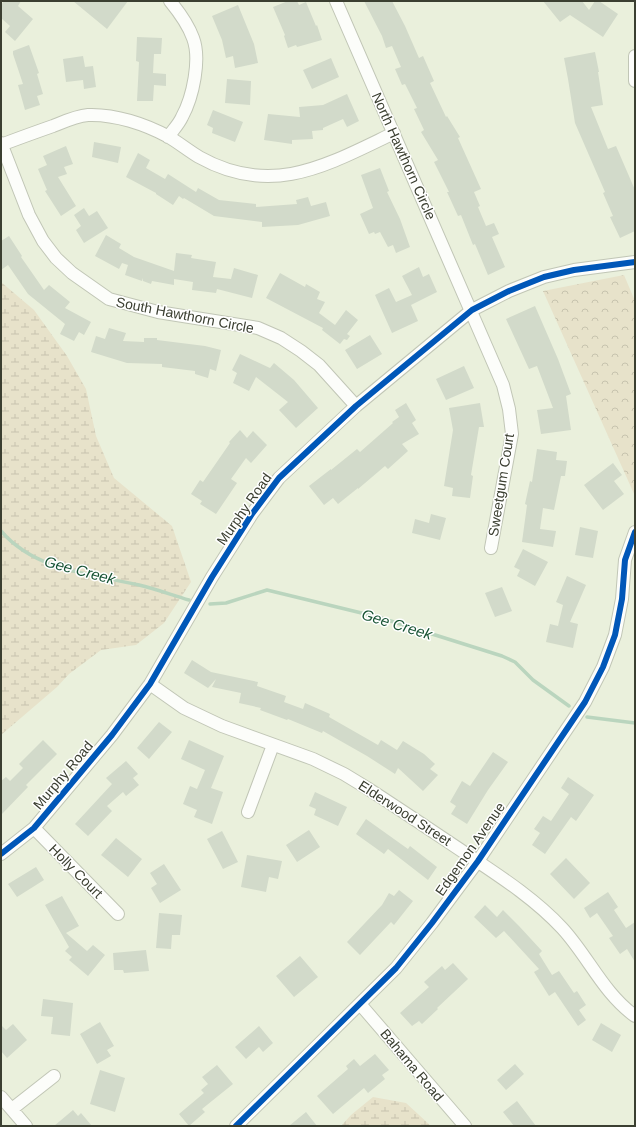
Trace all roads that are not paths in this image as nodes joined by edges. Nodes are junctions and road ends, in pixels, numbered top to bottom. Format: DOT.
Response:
graph roads {
  1 [pos="170,1"];
  2 [pos="336,1"];
  3 [pos="635,56"];
  4 [pos="635,81"];
  5 [pos="394,133"];
  6 [pos="168,137"];
  7 [pos="1,144"];
  8 [pos="635,262"];
  9 [pos="472,310"];
  10 [pos="356,406"];
  11 [pos="635,532"];
  12 [pos="491,548"];
  13 [pos="150,684"];
  14 [pos="273,745"];
  15 [pos="248,812"];
  16 [pos="34,828"];
  17 [pos="1,854"];
  18 [pos="478,862"];
  19 [pos="118,914"];
  20 [pos="360,1004"];
  21 [pos="635,1016"];
  22 [pos="54,1076"];
  23 [pos="1,1097"];
  24 [pos="12,1109"];
  25 [pos="26,1126"];
  26 [pos="236,1126"];
  27 [pos="464,1126"];
  1 -- 6 [label="street"];
  2 -- 5 [label="street, North Hawthorn Circle"];
  3 -- 4 [label="street"];
  5 -- 6 [label="street"];
  5 -- 9 [label="street, North Hawthorn Circle"];
  6 -- 7 [label="street"];
  7 -- 10 [label="street, South Hawthorn Circle"];
  8 -- 9 [label="street, Murphy Road"];
  9 -- 10 [label="street, Murphy Road"];
  9 -- 12 [label="street, Sweetgum Court"];
  10 -- 13 [label="street, Murphy Road"];
  11 -- 18 [label="street, Edgemon Avenue"];
  13 -- 14 [label="street, Elderwood Street"];
  13 -- 16 [label="street, Murphy Road"];
  14 -- 15 [label="street"];
  14 -- 18 [label="street, Elderwood Street"];
  16 -- 17 [label="street, Murphy Road"];
  16 -- 19 [label="street, Holly Court"];
  18 -- 20 [label="street, Edgemon Avenue"];
  18 -- 21 [label="street, Elderwood Street"];
  20 -- 26 [label="street, Edgemon Avenue"];
  20 -- 27 [label="street, Bahama Road"];
  22 -- 24 [label="street"];
  23 -- 24 [label="street"];
  24 -- 25 [label="street"];
}
